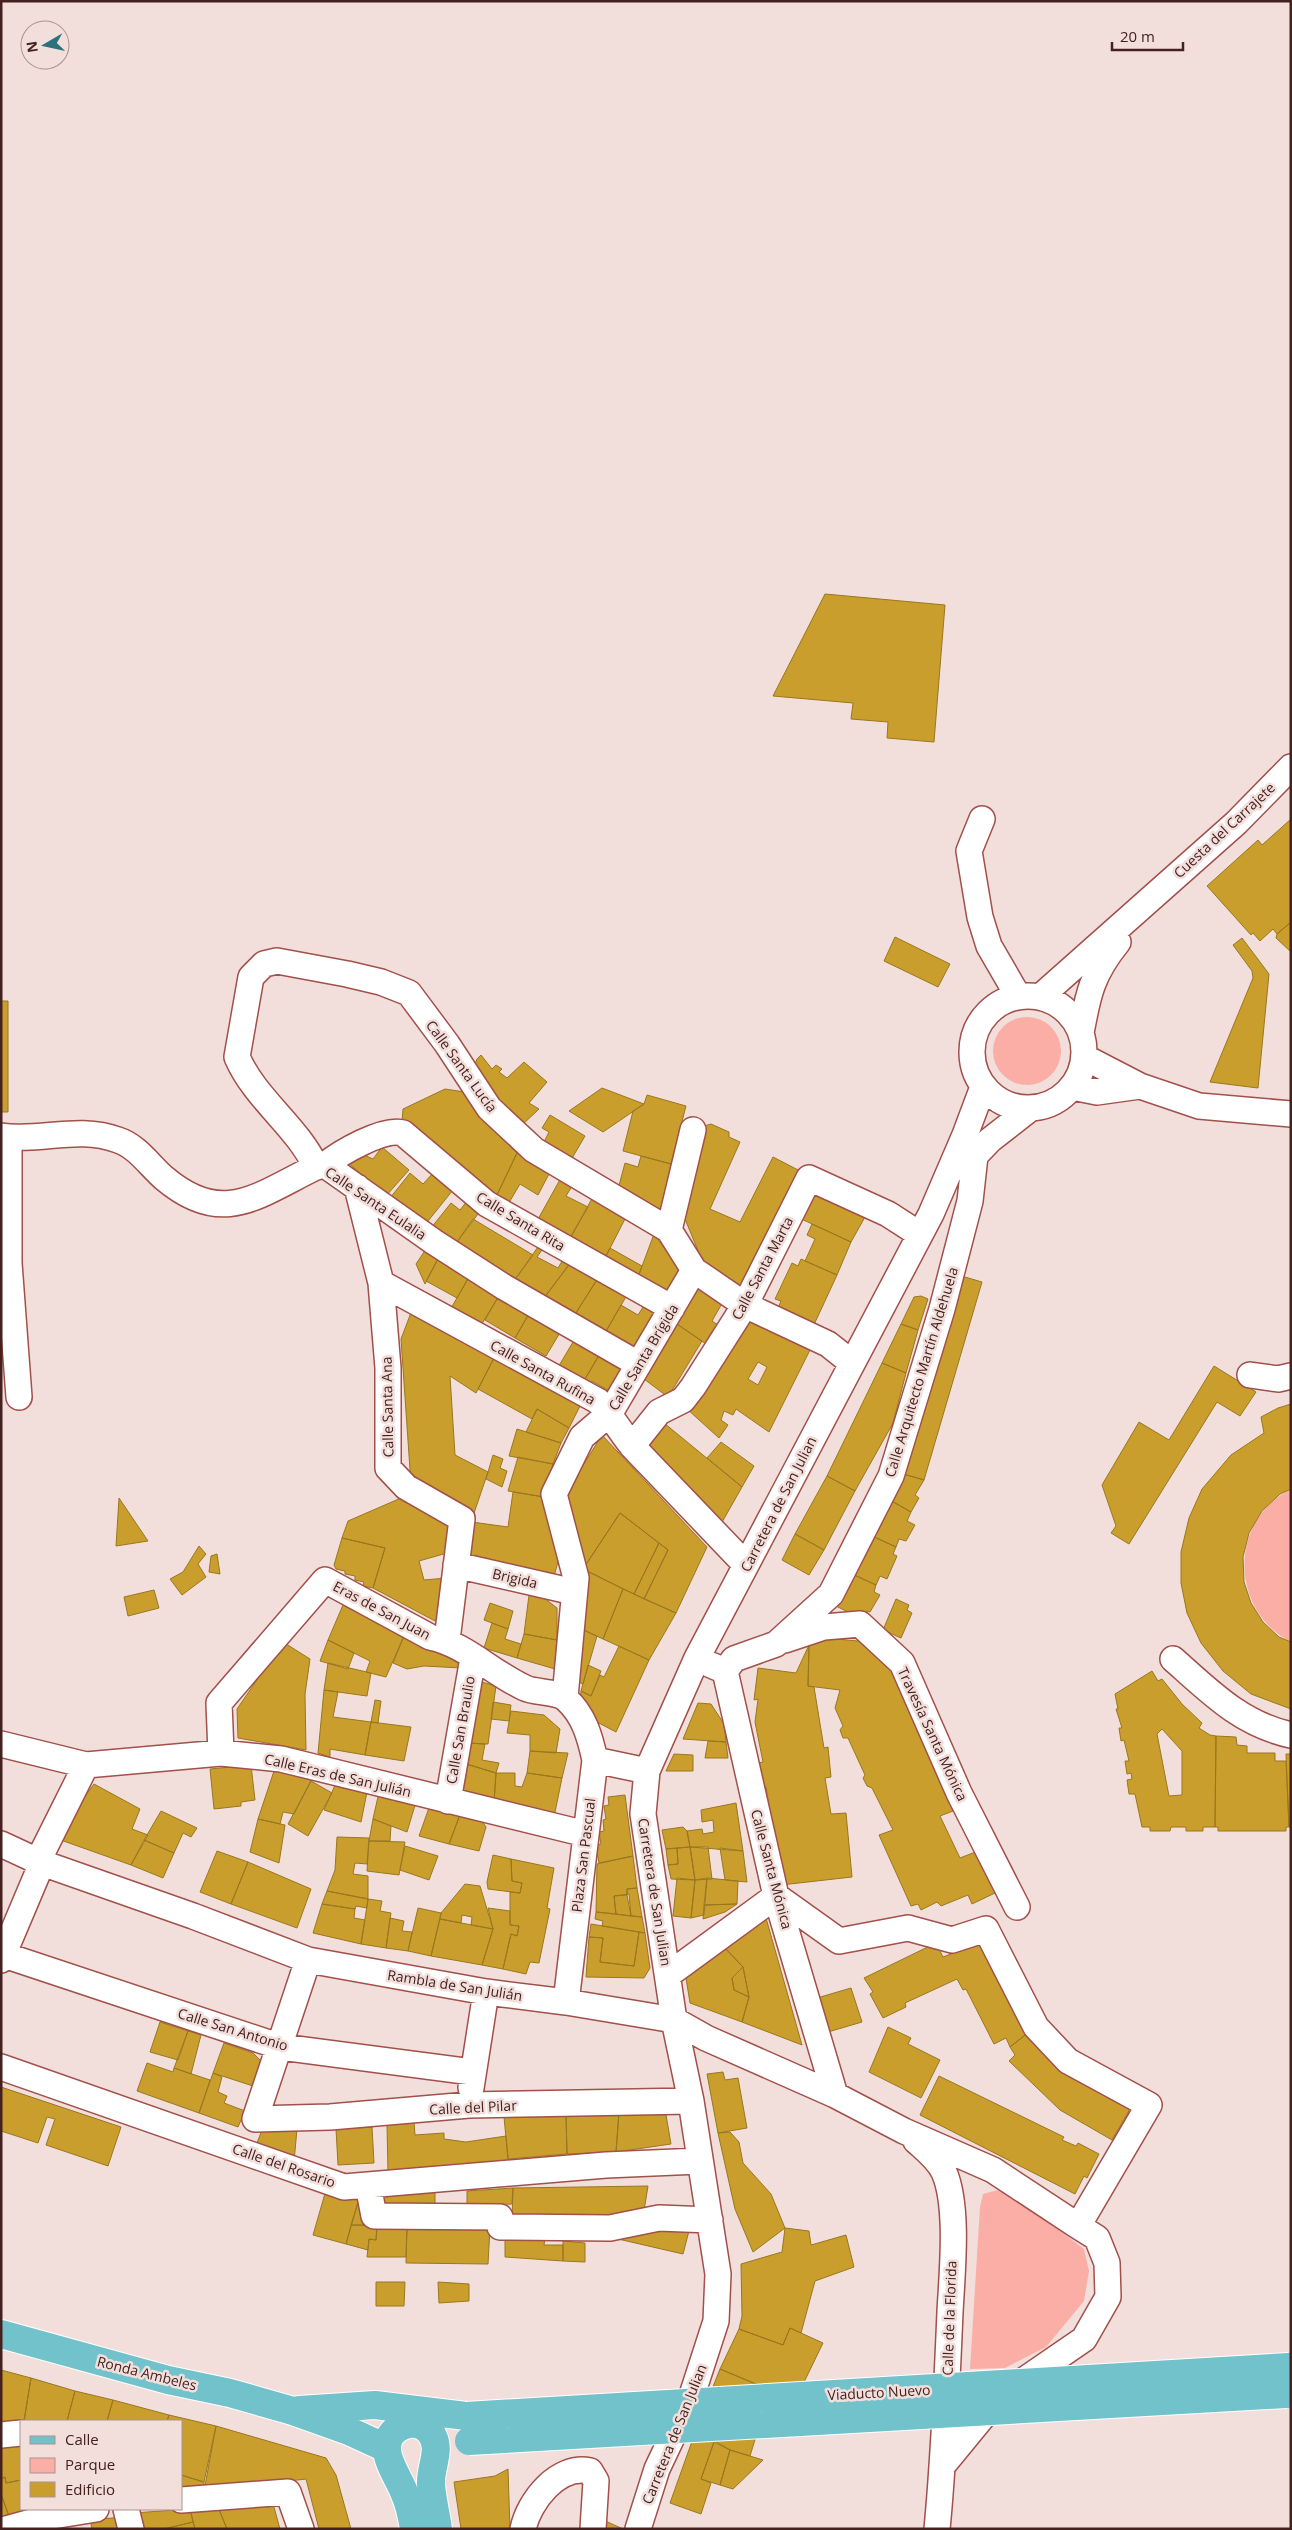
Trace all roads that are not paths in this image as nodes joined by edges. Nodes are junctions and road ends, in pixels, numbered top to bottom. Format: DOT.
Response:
graph roads {
  1 [pos="1291,766"];
  2 [pos="982,819"];
  3 [pos="1157,893"];
  4 [pos="264,964"];
  5 [pos="1029,996"];
  6 [pos="1083,1045"];
  7 [pos="1140,1086"];
  8 [pos="983,1087"];
  9 [pos="1072,1087"];
  10 [pos="1031,1108"];
  11 [pos="1291,1114"];
  12 [pos="693,1130"];
  13 [pos="5,1137"];
  14 [pos="975,1156"];
  15 [pos="320,1166"];
  16 [pos="357,1187"];
  17 [pos="943,1188"];
  18 [pos="669,1230"];
  19 [pos="919,1234"];
  20 [pos="694,1270"];
  21 [pos="381,1283"];
  22 [pos="745,1305"];
  23 [pos="672,1308"];
  24 [pos="852,1363"];
  25 [pos="638,1364"];
  26 [pos="1250,1375"];
  27 [pos="1291,1376"];
  28 [pos="19,1396"];
  29 [pos="610,1413"];
  30 [pos="632,1446"];
  31 [pos="456,1565"];
  32 [pos="746,1565"];
  33 [pos="574,1592"];
  34 [pos="447,1640"];
  35 [pos="776,1644"];
  36 [pos="473,1658"];
  37 [pos="697,1658"];
  38 [pos="1173,1659"];
  39 [pos="725,1671"];
  40 [pos="565,1697"];
  41 [pos="1291,1735"];
  42 [pos="1,1744"];
  43 [pos="221,1753"];
  44 [pos="596,1760"];
  45 [pos="86,1765"];
  46 [pos="646,1772"];
  47 [pos="448,1801"];
  48 [pos="586,1834"];
  49 [pos="1,1844"];
  50 [pos="41,1861"];
  51 [pos="776,1896"];
  52 [pos="1018,1907"];
  53 [pos="2,1956"];
  54 [pos="308,1960"];
  55 [pos="668,1975"];
  56 [pos="486,1992"];
  57 [pos="566,2002"];
  58 [pos="674,2020"];
  59 [pos="281,2047"];
  60 [pos="1,2067"];
  61 [pos="472,2072"];
  62 [pos="835,2095"];
  63 [pos="691,2101"];
  64 [pos="469,2105"];
  65 [pos="904,2131"];
  66 [pos="698,2161"];
  67 [pos="993,2170"];
  68 [pos="368,2185"];
  69 [pos="952,2201"];
  70 [pos="710,2220"];
  71 [pos="1078,2226"];
  72 [pos="1,2334"];
  73 [pos="1289,2380"];
  74 [pos="307,2413"];
  75 [pos="468,2428"];
  76 [pos="20,2433"];
  77 [pos="1,2435"];
  78 [pos="432,2446"];
  79 [pos="391,2447"];
  80 [pos="943,2465"];
  81 [pos="406,2495"];
  82 [pos="182,2500"];
  83 [pos="81,2510"];
  84 [pos="126,2510"];
  85 [pos="52,2512"];
  86 [pos="6,2529"];
  87 [pos="131,2529"];
  88 [pos="302,2529"];
  89 [pos="414,2529"];
  90 [pos="438,2529"];
  91 [pos="524,2529"];
  92 [pos="593,2529"];
  93 [pos="638,2529"];
  94 [pos="937,2529"];
  1 -- 3 [label="street, Cuesta del Carrajete"];
  2 -- 5 [label="street"];
  3 -- 5 [label="street, Cuesta del Carrajete"];
  3 -- 6 [label="street, Cuesta del Carrajete"];
  4 -- 15 [label="street, Calle Santa Eulalia"];
  4 -- 18 [label="street, Calle Santa Lucía"];
  5 -- 6 [label="street"];
  5 -- 8 [label="street"];
  6 -- 7 [label="street"];
  6 -- 9 [label="street"];
  7 -- 9 [label="street"];
  7 -- 11 [label="street"];
  8 -- 10 [label="street"];
  8 -- 17 [label="street, Carretera de San Julian"];
  9 -- 10 [label="street"];
  10 -- 14 [label="street, Carretera de San Julian"];
  12 -- 18 [label="street"];
  13 -- 15 [label="street, Calle Santa Rita"];
  13 -- 28 [label="street"];
  14 -- 17 [label="street, Carretera de San Julian"];
  14 -- 35 [label="street, Calle Arquitecto Martín Aldehuela"];
  15 -- 16 [label="street, Calle Santa Eulalia"];
  15 -- 23 [label="street, Calle Santa Rita"];
  16 -- 21 [label="street"];
  16 -- 25 [label="street, Calle Santa Eulalia"];
  17 -- 19 [label="street, Carretera de San Julian"];
  18 -- 20 [label="street"];
  19 -- 22 [label="street, Calle Santa Marta"];
  19 -- 24 [label="street, Carretera de San Julian"];
  20 -- 22 [label="street"];
  20 -- 23 [label="street, Calle Santa Brígida"];
  21 -- 29 [label="street, Calle Santa Rufina"];
  21 -- 31 [label="street, Calle Santa Ana"];
  22 -- 24 [label="street"];
  22 -- 30 [label="street, Calle Santa Marta"];
  23 -- 25 [label="street, Calle Santa Brígida"];
  24 -- 32 [label="street, Carretera de San Julian"];
  25 -- 29 [label="street, Calle Santa Brígida"];
  26 -- 27 [label="street"];
  29 -- 30 [label="street, Calle Santa Rufina"];
  29 -- 33 [label="street, Calle Santa Brígida"];
  30 -- 32 [label="street, Calle Santa Rufina"];
  31 -- 33 [label="street, Brigida"];
  31 -- 34 [label="street, Calle Santa Ana"];
  32 -- 37 [label="street, Carretera de San Julian"];
  33 -- 40 [label="street, Calle Santa Brígida"];
  34 -- 36 [label="street, Eras de San Juan"];
  34 -- 43 [label="street, Eras de San Juan"];
  35 -- 39 [label="street, Calle Arquitecto Martín Aldehuela"];
  35 -- 52 [label="street, Travesía Santa Mónica"];
  36 -- 40 [label="street, Eras de San Juan"];
  36 -- 47 [label="street, Calle San Braulio"];
  37 -- 39 [label="street"];
  37 -- 46 [label="street, Carretera de San Julian"];
  38 -- 41 [label="street"];
  39 -- 51 [label="street, Calle Santa Mónica"];
  40 -- 44 [label="street"];
  42 -- 45 [label="street, Calle Eras de San Julián"];
  43 -- 45 [label="street, Calle Eras de San Julián"];
  43 -- 47 [label="street, Calle Eras de San Julián"];
  44 -- 46 [label="street"];
  44 -- 48 [label="street, Plaza San Pascual"];
  45 -- 50 [label="street"];
  46 -- 55 [label="street, Carretera de San Julian"];
  47 -- 48 [label="street, Calle Eras de San Julián"];
  48 -- 57 [label="street, Plaza San Pascual"];
  49 -- 50 [label="street, Rambla de San Julián"];
  50 -- 53 [label="street"];
  50 -- 54 [label="street, Rambla de San Julián"];
  51 -- 55 [label="street"];
  51 -- 62 [label="street, Calle Santa Mónica"];
  51 -- 71 [label="street"];
  53 -- 59 [label="street, Calle San Antonio"];
  54 -- 56 [label="street, Rambla de San Julián"];
  54 -- 59 [label="street"];
  55 -- 58 [label="street, Carretera de San Julian"];
  56 -- 57 [label="street, Rambla de San Julián"];
  56 -- 61 [label="street"];
  57 -- 58 [label="street, Rambla de San Julián"];
  58 -- 62 [label="street, Rambla de San Julián"];
  58 -- 63 [label="street, Carretera de San Julian"];
  59 -- 61 [label="street, Calle San Antonio"];
  59 -- 64 [label="street, Calle del Pilar"];
  60 -- 68 [label="street, Calle del Rosario"];
  61 -- 64 [label="street"];
  62 -- 65 [label="street, Rambla de San Julián"];
  63 -- 64 [label="street, Calle del Pilar"];
  63 -- 66 [label="street, Carretera de San Julian"];
  65 -- 67 [label="street"];
  65 -- 69 [label="street, Calle de la Florida"];
  66 -- 68 [label="street, Calle del Rosario"];
  66 -- 70 [label="street, Carretera de San Julian"];
  67 -- 69 [label="street"];
  67 -- 71 [label="street"];
  68 -- 70 [label="street"];
  69 -- 80 [label="street, Calle de la Florida"];
  70 -- 93 [label="street, Carretera de San Julian"];
  71 -- 80 [label="street"];
  72 -- 74 [label="main road, Ronda Ambeles"];
  73 -- 75 [label="main road, Viaducto Nuevo, bridge"];
  74 -- 75 [label="main road, Ronda Ambeles"];
  74 -- 79 [label="main road, Ronda Ambeles"];
  74 -- 81 [label="main road, Ronda Ambeles"];
  75 -- 78 [label="main road, Ronda Ambeles"];
  76 -- 77 [label="street"];
  78 -- 79 [label="main road, Ronda Ambeles"];
  78 -- 79 [label="main road, Ronda Ambeles"];
  78 -- 90 [label="main road"];
  79 -- 81 [label="main road"];
  80 -- 94 [label="street, Calle de la Florida"];
  81 -- 89 [label="main road"];
  82 -- 88 [label="street"];
  83 -- 85 [label="street"];
  84 -- 87 [label="street"];
  85 -- 86 [label="street"];
  91 -- 92 [label="street"];
}
